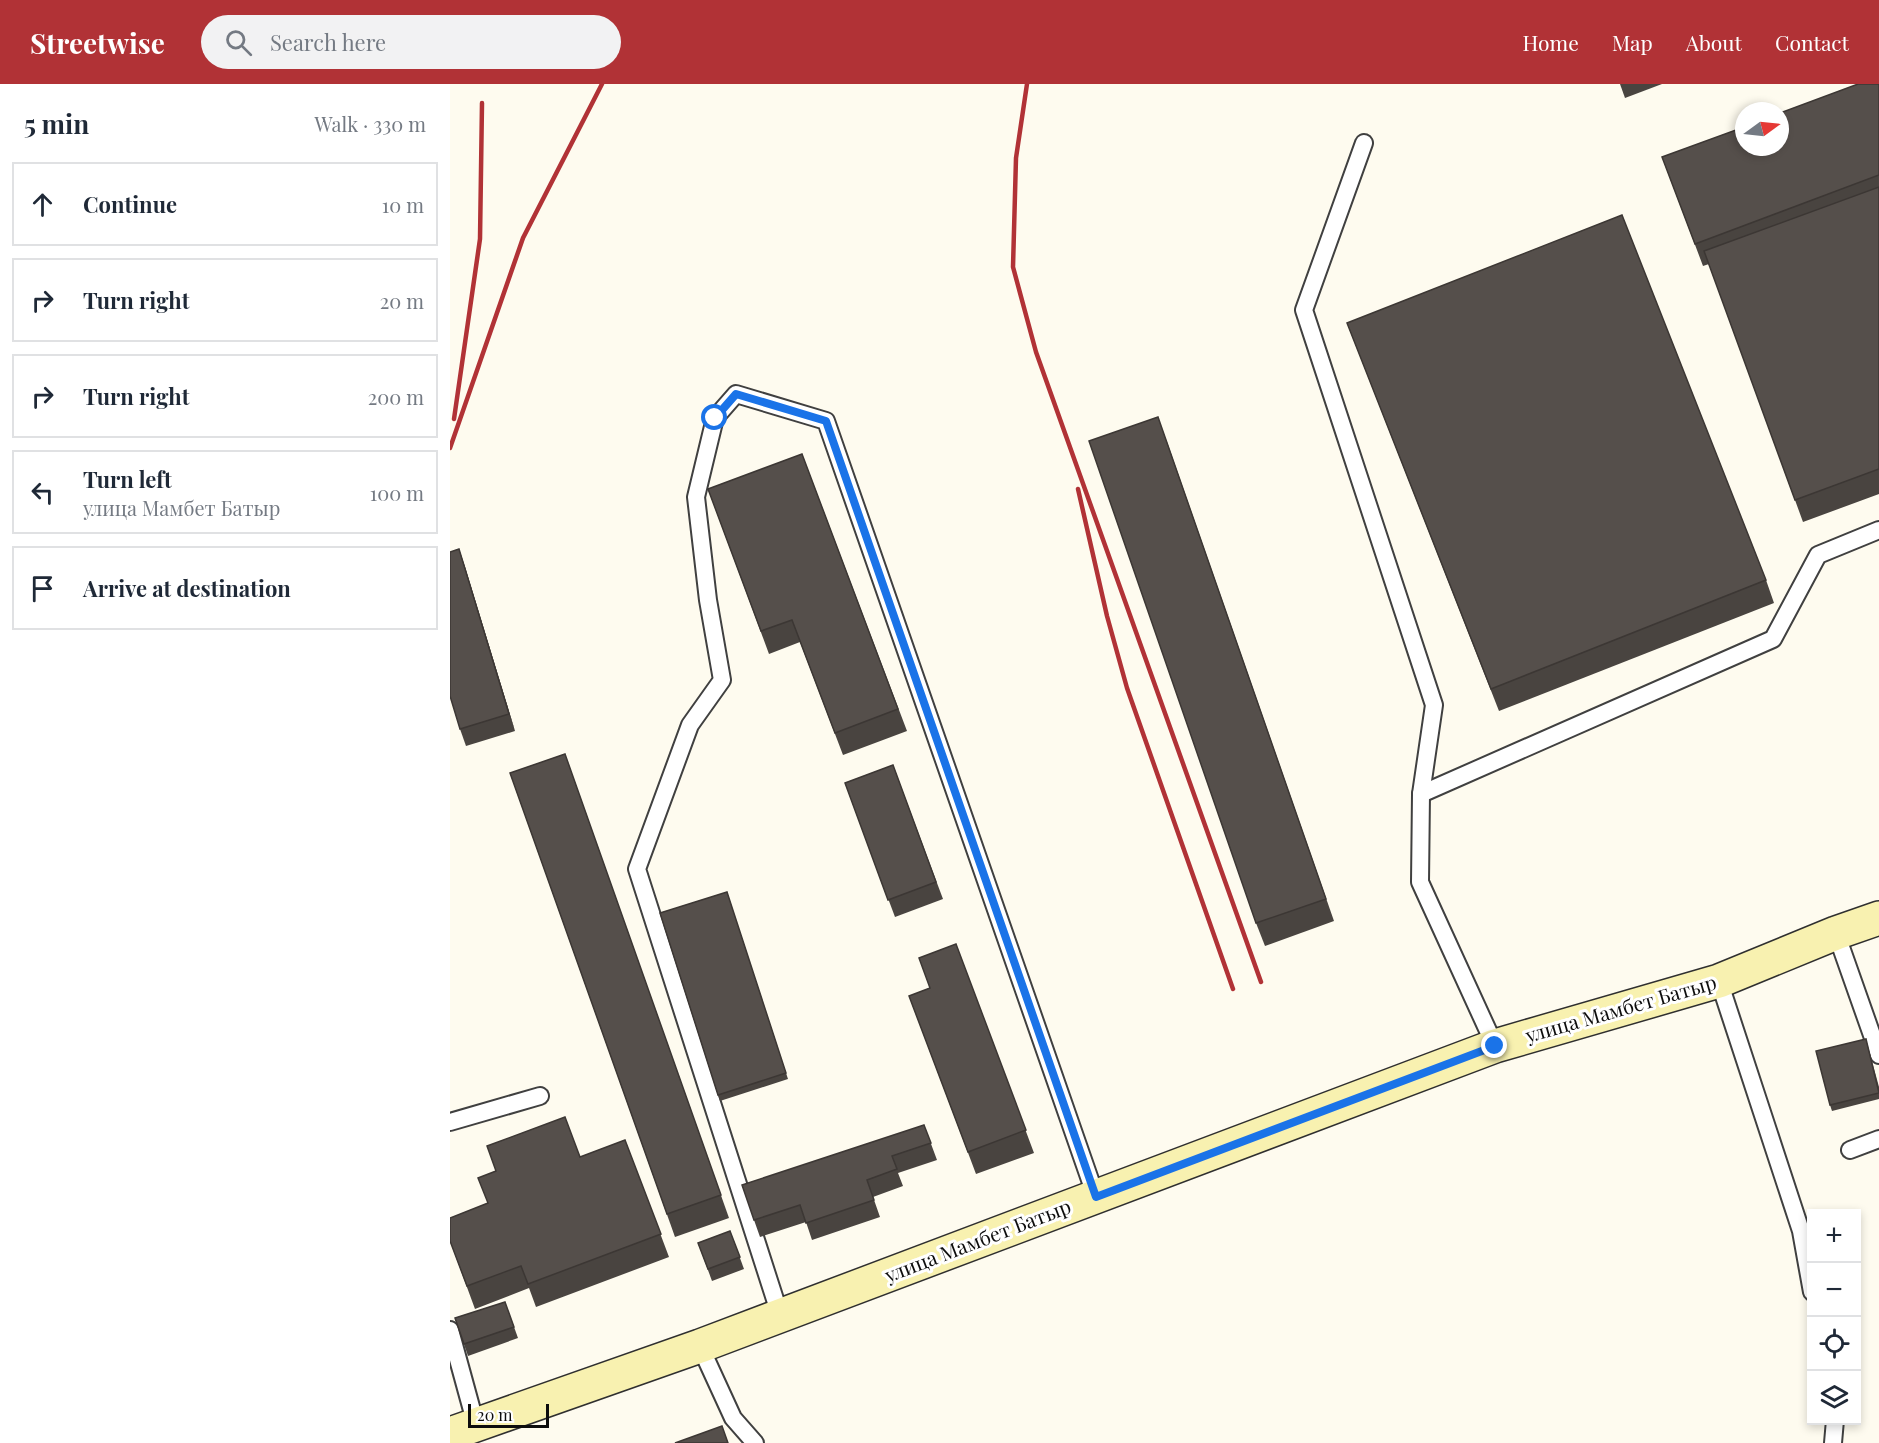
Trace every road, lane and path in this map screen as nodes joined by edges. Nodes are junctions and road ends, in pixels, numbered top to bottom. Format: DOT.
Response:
graph roads {
  1 [pos="1364,143"];
  2 [pos="1879,531"];
  3 [pos="1420,794"];
  4 [pos="1879,918"];
  5 [pos="1836,933"];
  6 [pos="1719,981"];
  7 [pos="1495,1046"];
  8 [pos="1879,1055"];
  9 [pos="540,1096"];
  10 [pos="450,1122"];
  11 [pos="1879,1139"];
  12 [pos="1850,1150"];
  13 [pos="1096,1197"];
  14 [pos="1807,1264"];
  15 [pos="780,1316"];
  16 [pos="450,1330"];
  17 [pos="700,1346"];
  18 [pos="1834,1425"];
  19 [pos="463,1430"];
  20 [pos="754,1443"];
  21 [pos="1833,1443"];
  1 -- 3 [label="lane"];
  2 -- 3 [label="lane"];
  3 -- 7 [label="lane"];
  4 -- 5 [label="main road, улица Мамбет Батыр"];
  5 -- 6 [label="main road, улица Мамбет Батыр"];
  5 -- 8 [label="lane"];
  6 -- 7 [label="main road, улица Мамбет Батыр"];
  6 -- 14 [label="lane"];
  7 -- 13 [label="main road, улица Мамбет Батыр"];
  9 -- 10 [label="lane"];
  11 -- 12 [label="lane"];
  13 -- 15 [label="main road, улица Мамбет Батыр"];
  13 -- 15 [label="lane"];
  15 -- 17 [label="main road, улица Мамбет Батыр"];
  16 -- 19 [label="lane"];
  17 -- 19 [label="main road, улица Мамбет Батыр"];
  17 -- 20 [label="lane"];
  18 -- 21 [label="lane"];
}
